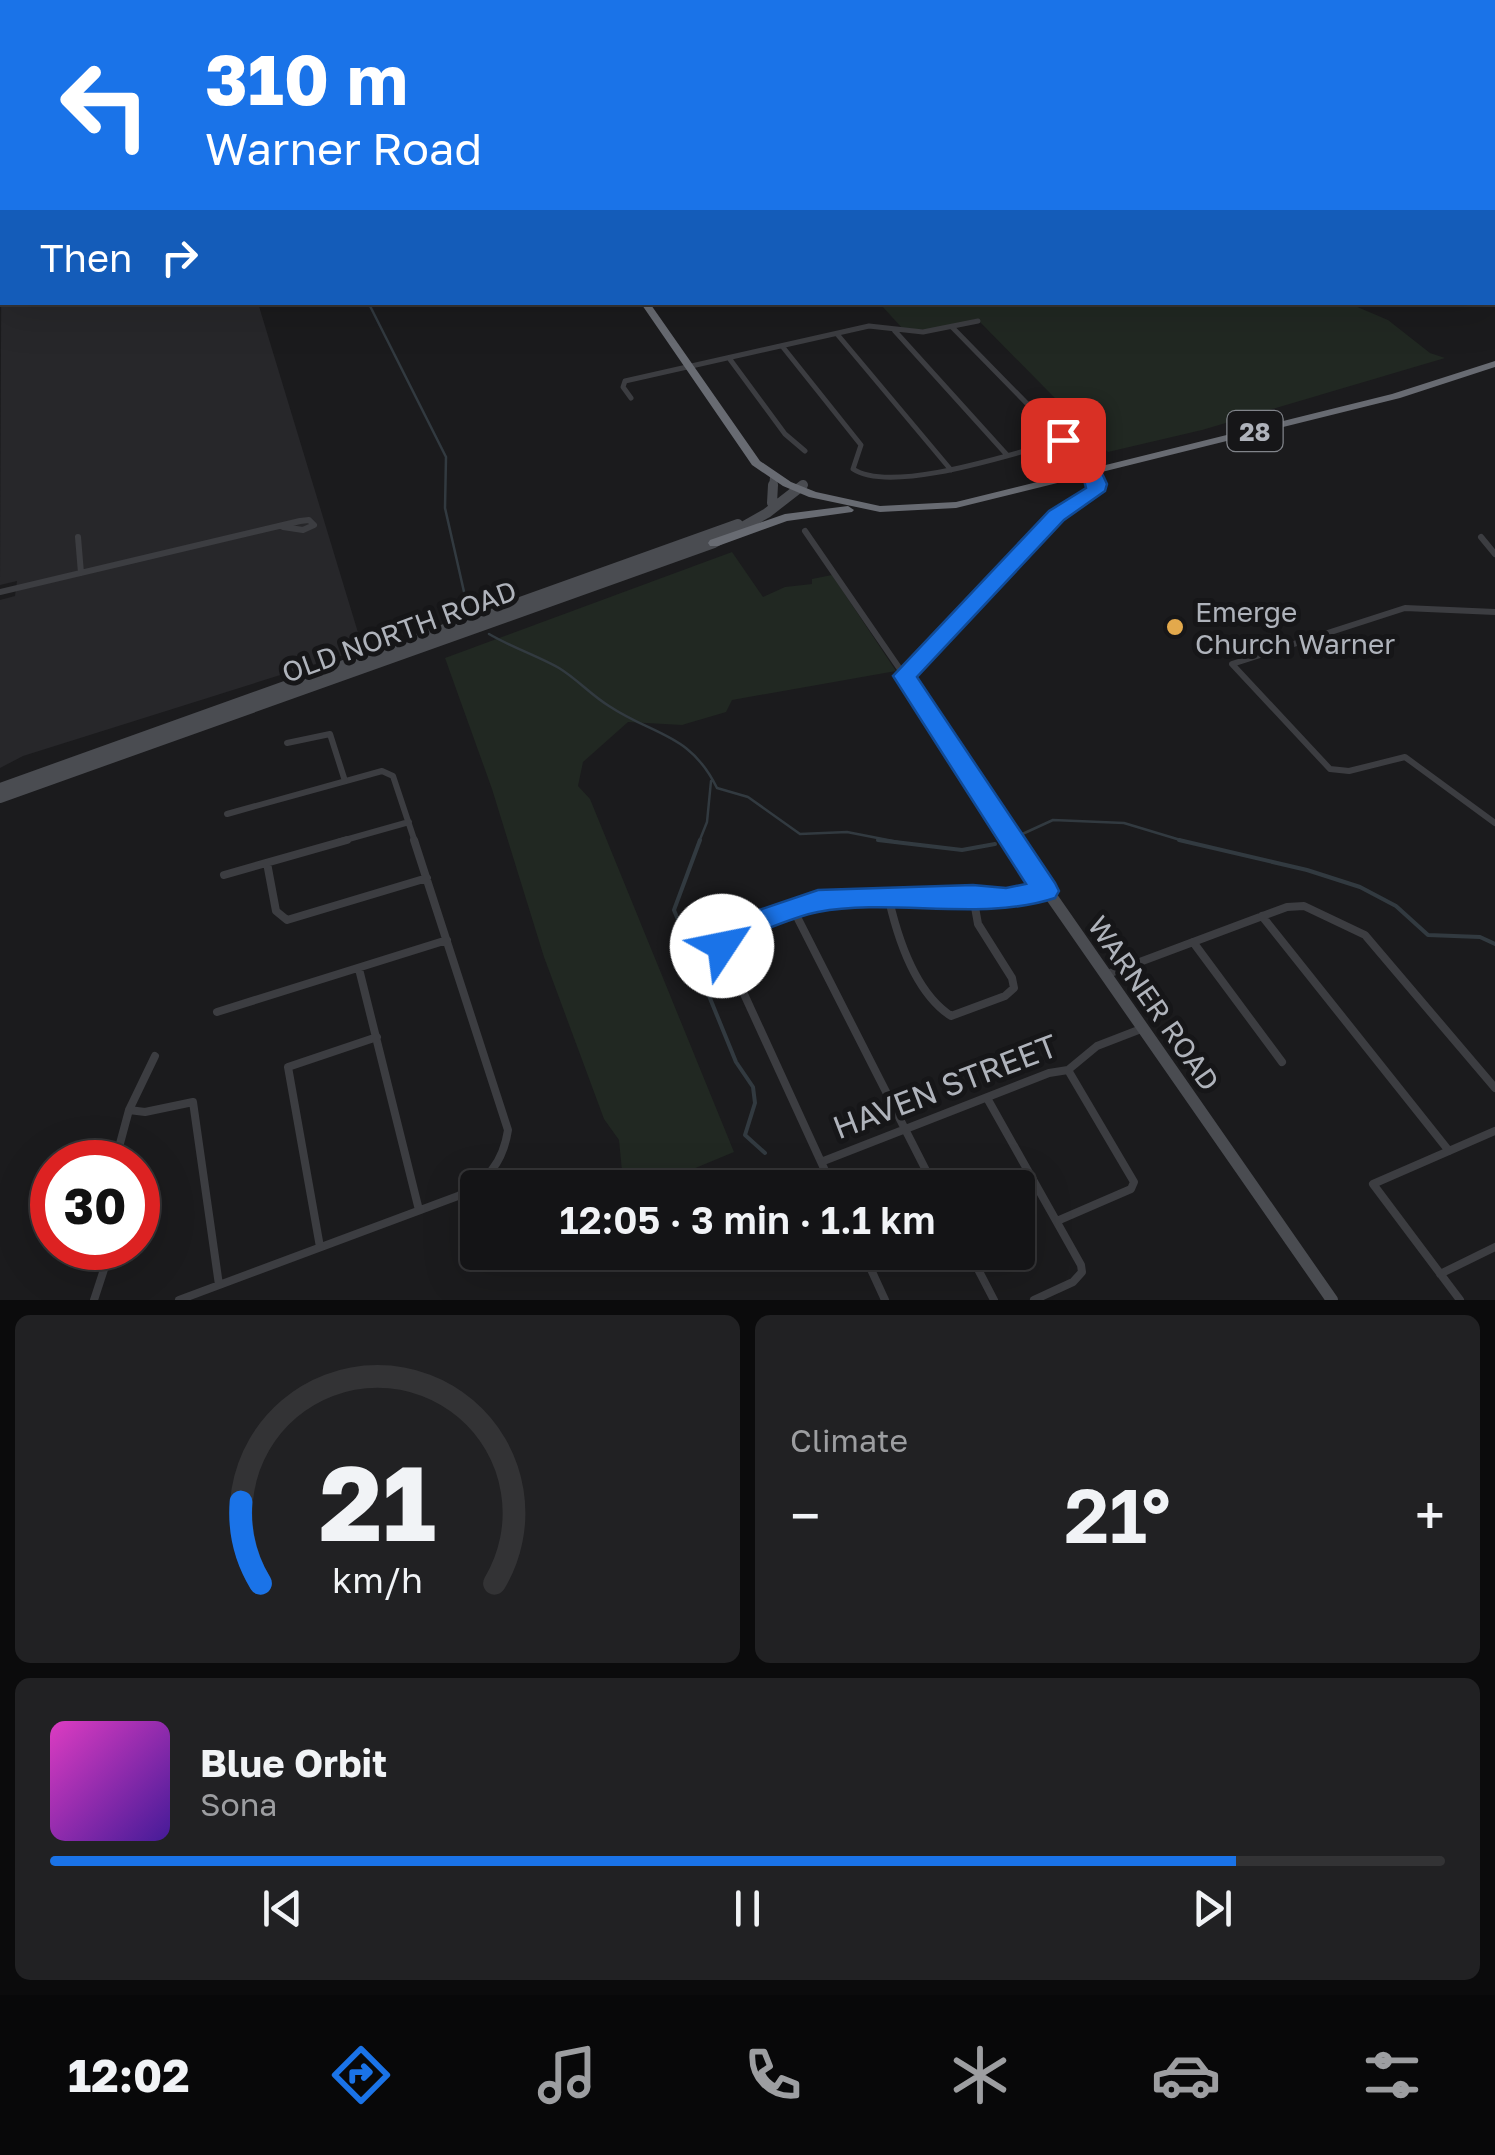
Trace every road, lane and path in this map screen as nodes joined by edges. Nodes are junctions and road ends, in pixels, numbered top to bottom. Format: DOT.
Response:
graph roads {
  1 [pos="646,305"];
  2 [pos="654,305"];
  3 [pos="978,321"];
  4 [pos="952,326"];
  5 [pos="893,329"];
  6 [pos="836,334"];
  7 [pos="782,346"];
  8 [pos="729,358"];
  9 [pos="1495,360"];
  10 [pos="691,366"];
  11 [pos="631,398"];
  12 [pos="1063,440"];
  13 [pos="806,451"];
  14 [pos="1007,455"];
  15 [pos="951,470"];
  16 [pos="1092,470"];
  17 [pos="774,477"];
  18 [pos="798,486"];
  19 [pos="772,503"];
  20 [pos="880,509"];
  21 [pos="280,526"];
  22 [pos="806,531"];
  23 [pos="1482,536"];
  24 [pos="78,537"];
  25 [pos="714,542"];
  26 [pos="1495,554"];
  27 [pos="82,573"];
  28 [pos="589,582"];
  29 [pos="0,592"];
  30 [pos="1495,612"];
  31 [pos="905,676"];
  32 [pos="286,743"];
  33 [pos="345,782"];
  34 [pos="0,788"];
  35 [pos="0,798"];
  36 [pos="227,814"];
  37 [pos="409,822"];
  38 [pos="1495,823"];
  39 [pos="267,863"];
  40 [pos="224,875"];
  41 [pos="427,878"];
  42 [pos="1045,891"];
  43 [pos="973,896"];
  44 [pos="889,899"];
  45 [pos="793,909"];
  46 [pos="1262,916"];
  47 [pos="447,940"];
  48 [pos="1192,942"];
  49 [pos="359,969"];
  50 [pos="1104,976"];
  51 [pos="217,1012"];
  52 [pos="1141,1030"];
  53 [pos="377,1038"];
  54 [pos="155,1056"];
  55 [pos="1282,1062"];
  56 [pos="1068,1070"];
  57 [pos="1495,1088"];
  58 [pos="987,1098"];
  59 [pos="129,1110"];
  60 [pos="905,1129"];
  61 [pos="1495,1131"];
  62 [pos="122,1140"];
  63 [pos="1449,1151"];
  64 [pos="821,1162"];
  65 [pos="825,1170"];
  66 [pos="927,1170"];
  67 [pos="419,1210"];
  68 [pos="1057,1221"];
  69 [pos="1495,1246"];
  70 [pos="320,1248"];
  71 [pos="103,1270"];
  72 [pos="871,1270"];
  73 [pos="978,1270"];
  74 [pos="1440,1274"];
  75 [pos="219,1285"];
  76 [pos="94,1300"];
  77 [pos="178,1300"];
  78 [pos="885,1300"];
  79 [pos="994,1300"];
  80 [pos="1034,1300"];
  81 [pos="1332,1300"];
  82 [pos="1460,1300"];
  1 -- 10 [label="highway, 28"];
  2 -- 10 [label="highway, 28"];
  3 -- 4 [label="street"];
  4 -- 5 [label="street"];
  4 -- 12 [label="street"];
  5 -- 6 [label="street"];
  5 -- 14 [label="street"];
  6 -- 7 [label="street"];
  6 -- 15 [label="street"];
  7 -- 8 [label="street"];
  7 -- 15 [label="street"];
  8 -- 10 [label="street"];
  8 -- 13 [label="street"];
  9 -- 16 [label="highway, 28"];
  9 -- 16 [label="highway, 28"];
  10 -- 11 [label="street"];
  10 -- 17 [label="highway, 28"];
  10 -- 18 [label="highway, 28"];
  12 -- 14 [label="street"];
  12 -- 16 [label="street"];
  14 -- 15 [label="street"];
  16 -- 18 [label="highway, 28"];
  16 -- 20 [label="highway, 28"];
  16 -- 31 [label="main road"];
  17 -- 18 [label="highway, 28"];
  17 -- 19 [label="main road"];
  18 -- 19 [label="main road, OLD NORTH ROAD"];
  18 -- 20 [label="highway, 28"];
  18 -- 25 [label="main road, OLD NORTH ROAD"];
  19 -- 28 [label="main road, OLD NORTH ROAD"];
  20 -- 25 [label="highway"];
  21 -- 21 [label="street"];
  21 -- 27 [label="street"];
  22 -- 31 [label="street, WARNER ROAD"];
  23 -- 26 [label="street"];
  24 -- 27 [label="street"];
  25 -- 28 [label="main road, OLD NORTH ROAD"];
  27 -- 29 [label="street"];
  28 -- 34 [label="main road, OLD NORTH ROAD"];
  28 -- 35 [label="main road, OLD NORTH ROAD"];
  30 -- 38 [label="street"];
  31 -- 42 [label="main road, WARNER ROAD"];
  32 -- 33 [label="street"];
  33 -- 36 [label="street"];
  33 -- 37 [label="street"];
  37 -- 39 [label="street"];
  37 -- 41 [label="street"];
  39 -- 40 [label="street"];
  39 -- 41 [label="street"];
  41 -- 47 [label="street"];
  42 -- 43 [label="street"];
  42 -- 50 [label="main road, WARNER ROAD"];
  43 -- 44 [label="street"];
  43 -- 44 [label="street"];
  44 -- 45 [label="street"];
  45 -- 60 [label="street"];
  45 -- 64 [label="street"];
  46 -- 48 [label="street"];
  46 -- 57 [label="street"];
  46 -- 63 [label="street"];
  47 -- 49 [label="street"];
  47 -- 67 [label="street"];
  48 -- 50 [label="street"];
  48 -- 55 [label="street"];
  49 -- 51 [label="street"];
  49 -- 53 [label="street"];
  50 -- 52 [label="main road, WARNER ROAD"];
  52 -- 56 [label="street, HAVEN STREET"];
  52 -- 81 [label="main road, WARNER ROAD"];
  53 -- 67 [label="street"];
  53 -- 70 [label="street"];
  54 -- 59 [label="street"];
  56 -- 58 [label="street, HAVEN STREET"];
  56 -- 68 [label="street"];
  58 -- 60 [label="street, HAVEN STREET"];
  58 -- 68 [label="street"];
  59 -- 62 [label="street"];
  59 -- 75 [label="street"];
  60 -- 64 [label="street, HAVEN STREET"];
  60 -- 66 [label="street"];
  61 -- 63 [label="street"];
  63 -- 74 [label="street"];
  64 -- 65 [label="street"];
  67 -- 70 [label="street"];
  68 -- 80 [label="street"];
  69 -- 74 [label="street"];
  70 -- 75 [label="street"];
  71 -- 76 [label="street"];
  72 -- 78 [label="street"];
  73 -- 79 [label="street"];
  74 -- 82 [label="street"];
  75 -- 77 [label="street"];
}
